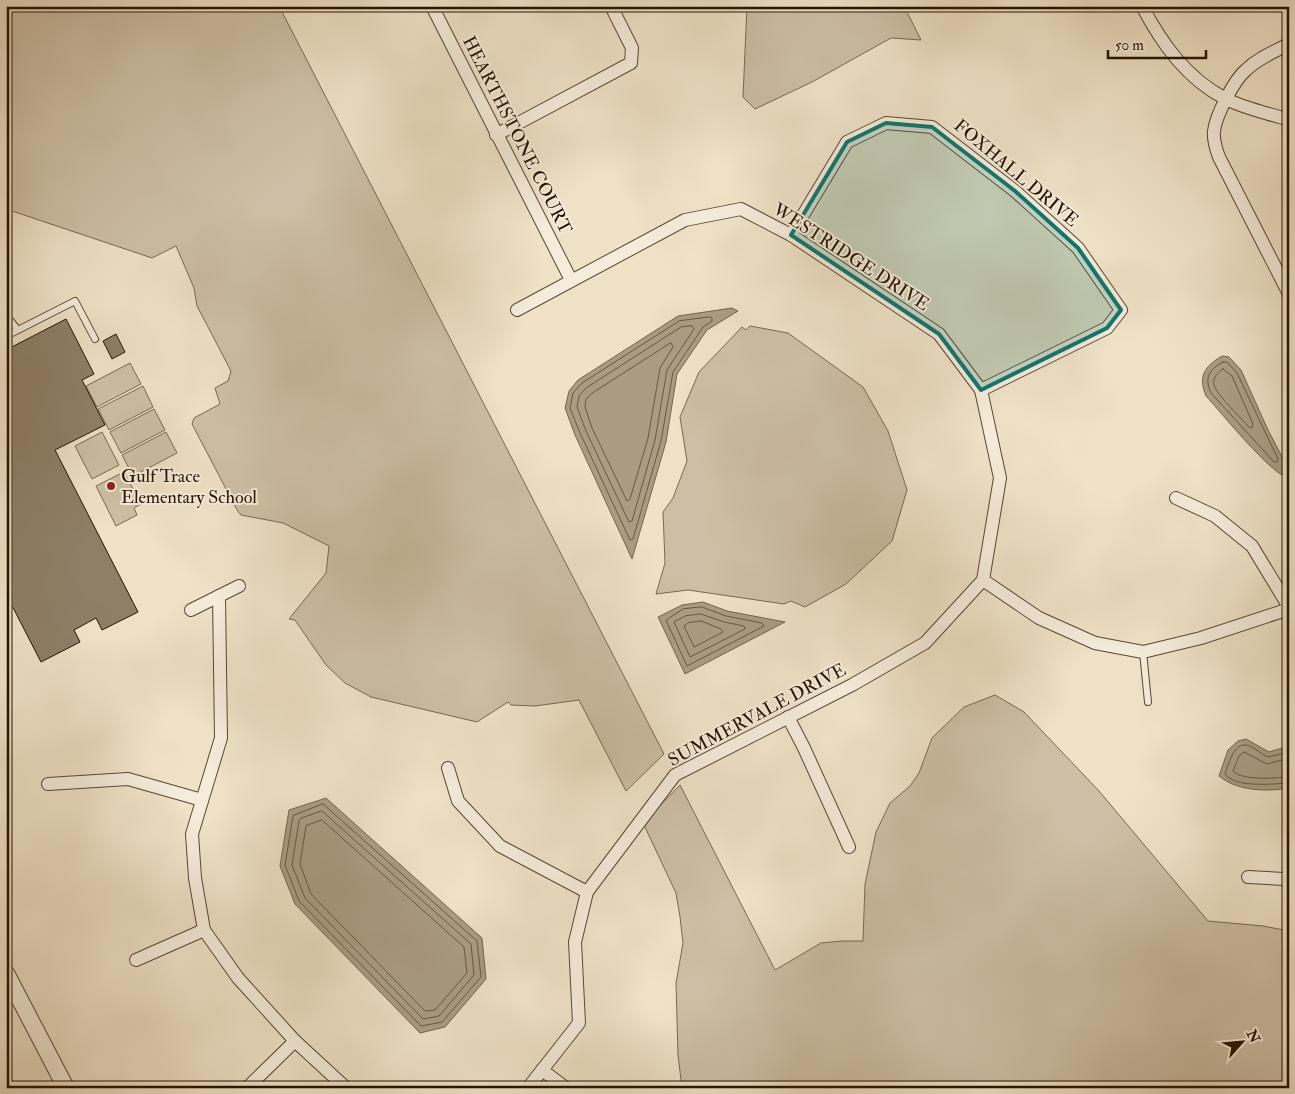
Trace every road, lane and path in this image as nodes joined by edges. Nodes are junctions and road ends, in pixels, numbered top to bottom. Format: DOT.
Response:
graph roads {
  1 [pos="432,6"];
  2 [pos="611,6"];
  3 [pos="1142,6"];
  4 [pos="1289,44"];
  5 [pos="1227,100"];
  6 [pos="1289,120"];
  7 [pos="496,135"];
  8 [pos="791,235"];
  9 [pos="571,280"];
  10 [pos="1289,294"];
  11 [pos="517,310"];
  12 [pos="6,315"];
  13 [pos="18,330"];
  14 [pos="6,336"];
  15 [pos="95,339"];
  16 [pos="982,390"];
  17 [pos="1176,498"];
  18 [pos="983,580"];
  19 [pos="240,586"];
  20 [pos="219,596"];
  21 [pos="1289,608"];
  22 [pos="191,610"];
  23 [pos="1143,652"];
  24 [pos="1148,702"];
  25 [pos="788,717"];
  26 [pos="448,768"];
  27 [pos="48,784"];
  28 [pos="202,800"];
  29 [pos="849,847"];
  30 [pos="1289,876"];
  31 [pos="1248,877"];
  32 [pos="587,892"];
  33 [pos="204,930"];
  34 [pos="136,960"];
  35 [pos="6,973"];
  36 [pos="295,1041"];
  37 [pos="542,1070"];
  38 [pos="66,1088"];
  39 [pos="247,1088"];
  40 [pos="346,1088"];
  41 [pos="528,1088"];
  42 [pos="566,1088"];
  1 -- 7 [label="street, HEARTHSTONE COURT"];
  2 -- 7 [label="street"];
  3 -- 5 [label="street"];
  4 -- 5 [label="street"];
  5 -- 6 [label="street"];
  5 -- 10 [label="street"];
  7 -- 9 [label="street, HEARTHSTONE COURT"];
  8 -- 9 [label="street, WESTRIDGE DRIVE"];
  8 -- 16 [label="street, WESTRIDGE DRIVE"];
  8 -- 16 [label="street, FOXHALL DRIVE"];
  9 -- 11 [label="street, WESTRIDGE DRIVE"];
  12 -- 13 [label="lane"];
  13 -- 14 [label="lane"];
  13 -- 15 [label="lane"];
  16 -- 18 [label="street"];
  17 -- 21 [label="street"];
  18 -- 23 [label="street"];
  18 -- 25 [label="street, SUMMERVALE DRIVE"];
  19 -- 20 [label="street"];
  20 -- 22 [label="street"];
  20 -- 28 [label="street"];
  21 -- 23 [label="street"];
  23 -- 24 [label="lane"];
  25 -- 29 [label="street"];
  25 -- 32 [label="street, SUMMERVALE DRIVE"];
  26 -- 32 [label="street"];
  27 -- 28 [label="street"];
  28 -- 33 [label="street"];
  30 -- 31 [label="street"];
  32 -- 37 [label="street, SUMMERVALE DRIVE"];
  33 -- 34 [label="street"];
  33 -- 36 [label="street"];
  35 -- 38 [label="street"];
  36 -- 39 [label="street"];
  36 -- 40 [label="street"];
  37 -- 41 [label="street, SUMMERVALE DRIVE"];
  37 -- 42 [label="street"];
}
